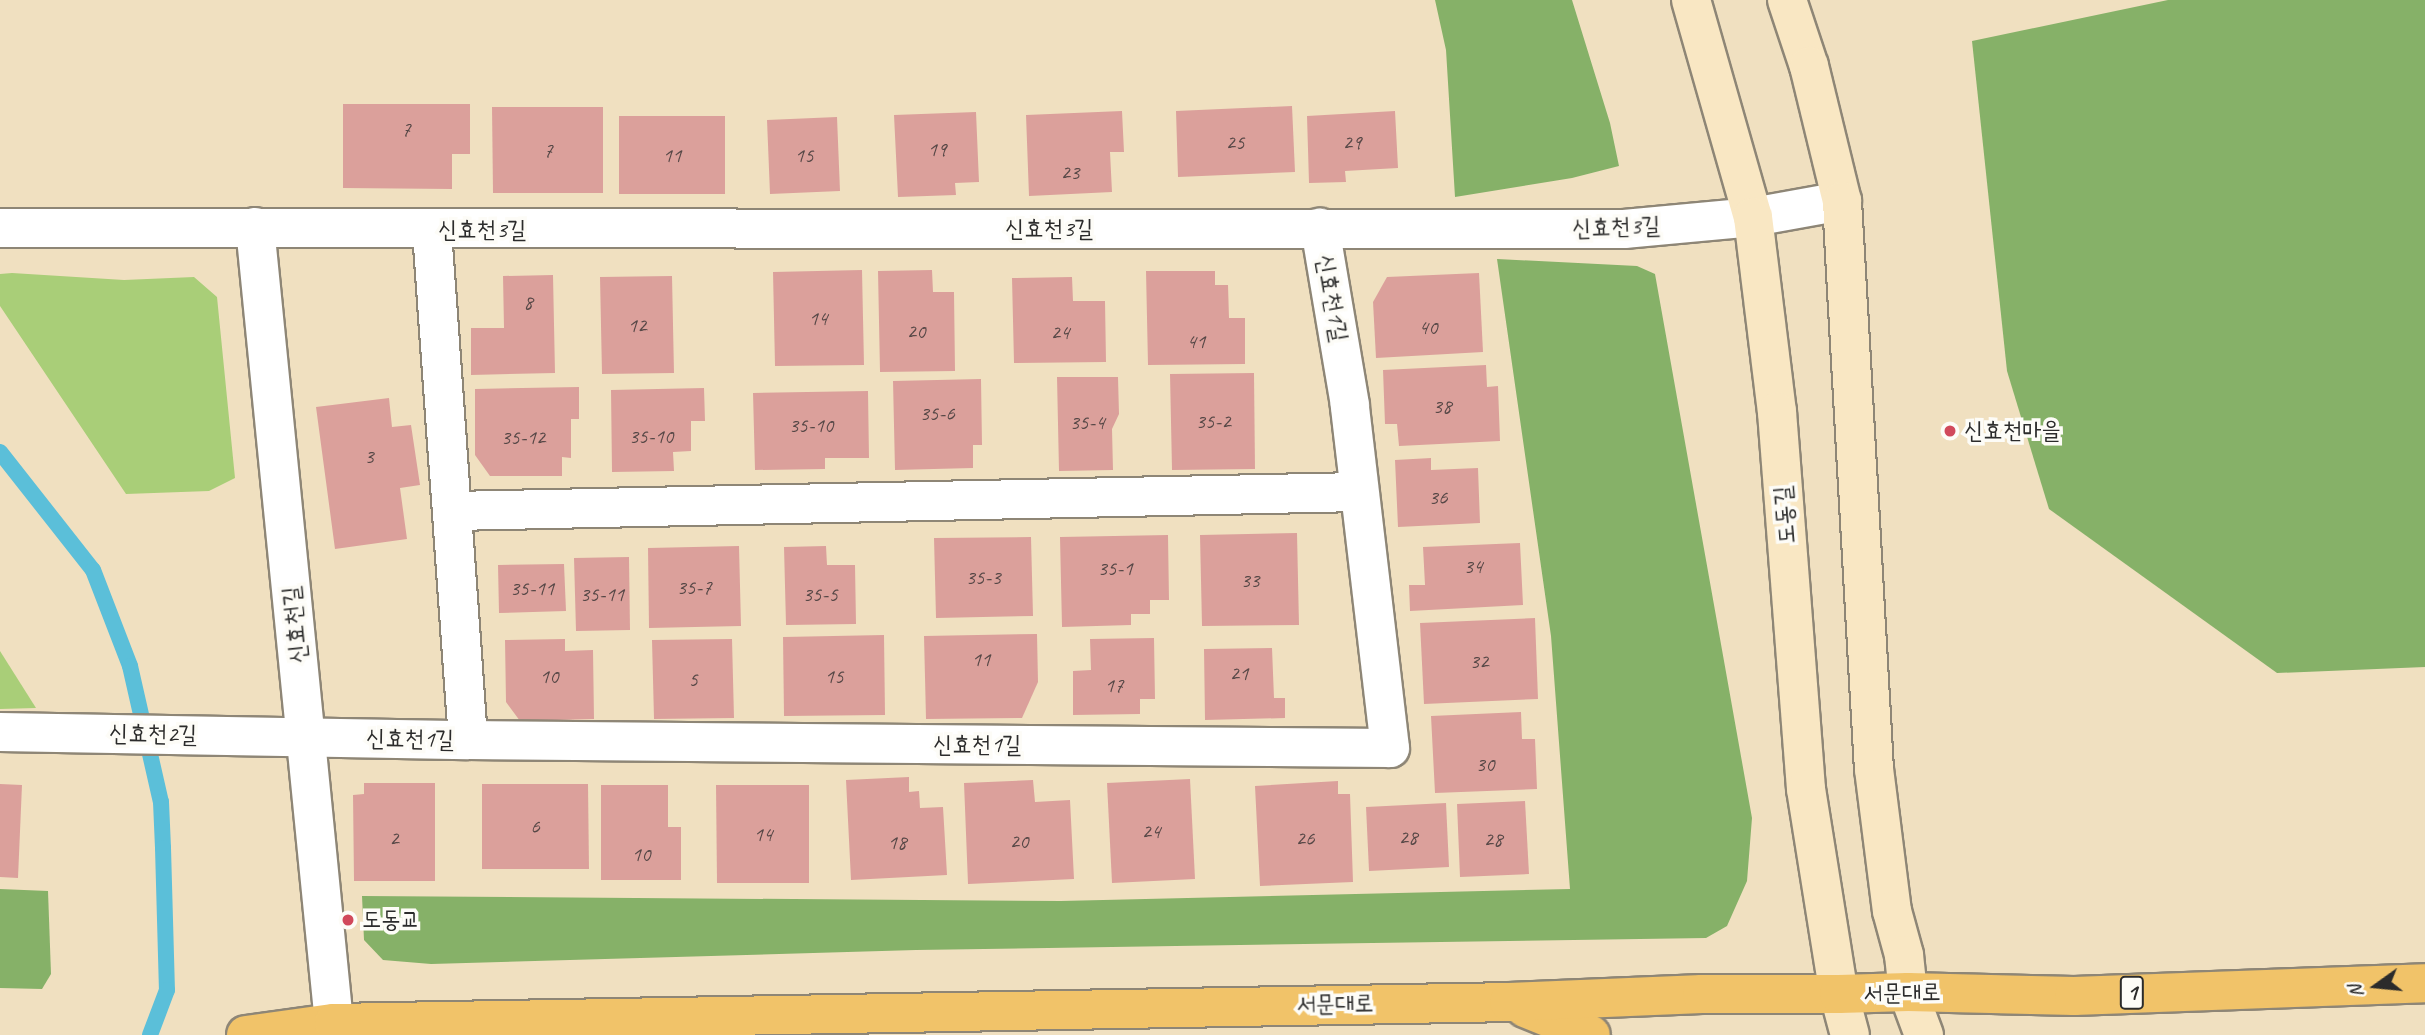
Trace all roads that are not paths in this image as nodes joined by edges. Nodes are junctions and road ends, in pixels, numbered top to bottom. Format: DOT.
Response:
graph roads {
  1 [pos="1690,0"];
  2 [pos="1787,0"];
  3 [pos="1842,201"];
  4 [pos="1753,217"];
  5 [pos="255,227"];
  6 [pos="0,228"];
  7 [pos="1320,228"];
  8 [pos="432,231"];
  9 [pos="1358,492"];
  10 [pos="453,511"];
  11 [pos="18,732"];
  12 [pos="306,737"];
  13 [pos="468,740"];
  14 [pos="2425,983"];
  15 [pos="1909,992"];
  16 [pos="1839,994"];
  17 [pos="1509,1002"];
  18 [pos="334,1023"];
  19 [pos="246,1035"];
  20 [pos="1591,1035"];
  21 [pos="1850,1035"];
  22 [pos="1924,1035"];
  1 -- 4 [label="main road, 도동길"];
  2 -- 3 [label="main road"];
  3 -- 4 [label="street, 신효천3길"];
  3 -- 15 [label="main road"];
  4 -- 7 [label="street, 신효천3길"];
  4 -- 16 [label="main road, 도동길"];
  5 -- 6 [label="street"];
  5 -- 8 [label="street, 신효천3길"];
  5 -- 12 [label="street, 신효천길"];
  7 -- 8 [label="street, 신효천3길"];
  7 -- 9 [label="street, 신효천1길"];
  8 -- 10 [label="street"];
  9 -- 10 [label="street"];
  9 -- 13 [label="street, 신효천1길"];
  10 -- 13 [label="street"];
  11 -- 12 [label="street, 신효천2길"];
  12 -- 13 [label="street, 신효천1길"];
  12 -- 18 [label="street, 신효천길"];
  14 -- 15 [label="main road, 서문대로 / 1"];
  15 -- 16 [label="main road, 서문대로 / 1"];
  15 -- 22 [label="main road"];
  16 -- 17 [label="main road, 서문대로 / 1"];
  16 -- 21 [label="main road, 도동길"];
  17 -- 18 [label="main road, 서문대로 / 1"];
  17 -- 20 [label="main road"];
  18 -- 19 [label="main road, 서문대로 / 1"];
}
